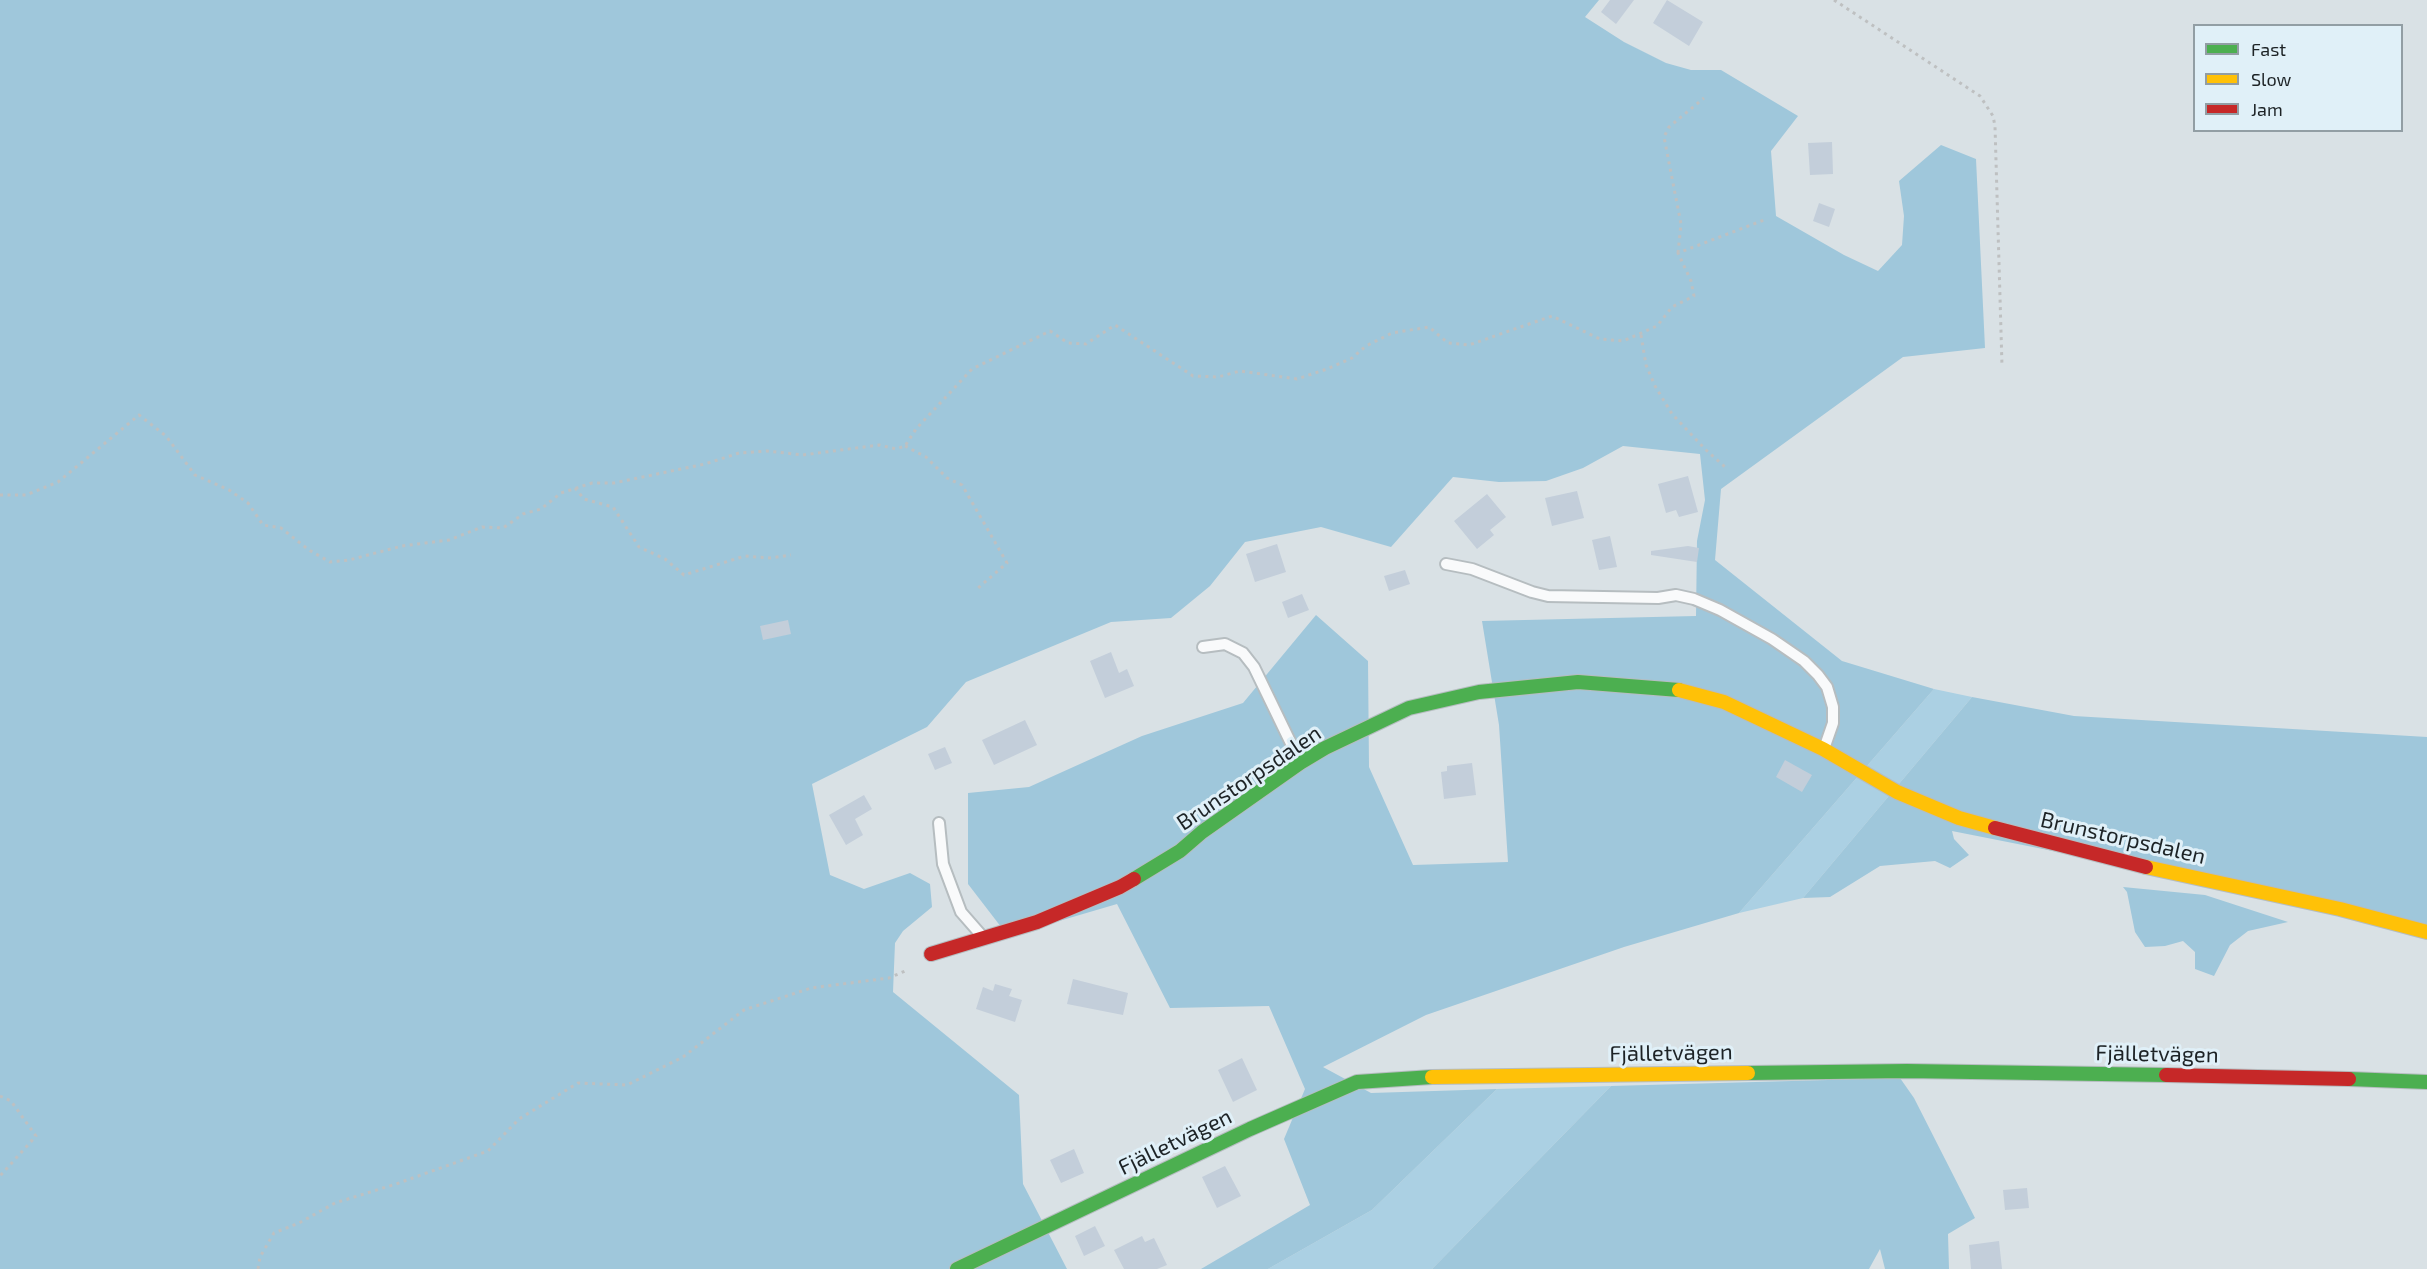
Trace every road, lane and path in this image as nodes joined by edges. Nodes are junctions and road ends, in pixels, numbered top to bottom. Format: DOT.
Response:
graph roads {
  1 [pos="1833,0"];
  2 [pos="1704,98"];
  3 [pos="1764,220"];
  4 [pos="1677,253"];
  5 [pos="1641,335"];
  6 [pos="2002,366"];
  7 [pos="905,446"];
  8 [pos="1725,467"];
  9 [pos="575,488"];
  10 [pos="0,495"];
  11 [pos="790,555"];
  12 [pos="1446,564"];
  13 [pos="978,588"];
  14 [pos="1203,647"];
  15 [pos="1823,749"];
  16 [pos="1300,763"];
  17 [pos="939,823"];
  18 [pos="2427,932"];
  19 [pos="984,938"];
  20 [pos="931,954"];
  21 [pos="904,971"];
  22 [pos="2427,1082"];
  23 [pos="0,1096"];
  24 [pos="0,1176"];
  25 [pos="258,1269"];
  26 [pos="957,1269"];
  1 -- 6 [label="path"];
  2 -- 4 [label="path"];
  3 -- 4 [label="path"];
  4 -- 5 [label="path"];
  5 -- 7 [label="path"];
  5 -- 8 [label="path"];
  7 -- 9 [label="path"];
  7 -- 13 [label="path"];
  9 -- 10 [label="path"];
  9 -- 11 [label="path"];
  12 -- 15 [label="lane"];
  14 -- 16 [label="lane"];
  15 -- 16 [label="street, Brunstorpsdalen"];
  15 -- 18 [label="street, Brunstorpsdalen"];
  16 -- 19 [label="street, Brunstorpsdalen"];
  17 -- 19 [label="lane"];
  19 -- 20 [label="street, Brunstorpsdalen"];
  21 -- 25 [label="path"];
  22 -- 26 [label="street, Fjälletvägen"];
  23 -- 24 [label="path"];
}
